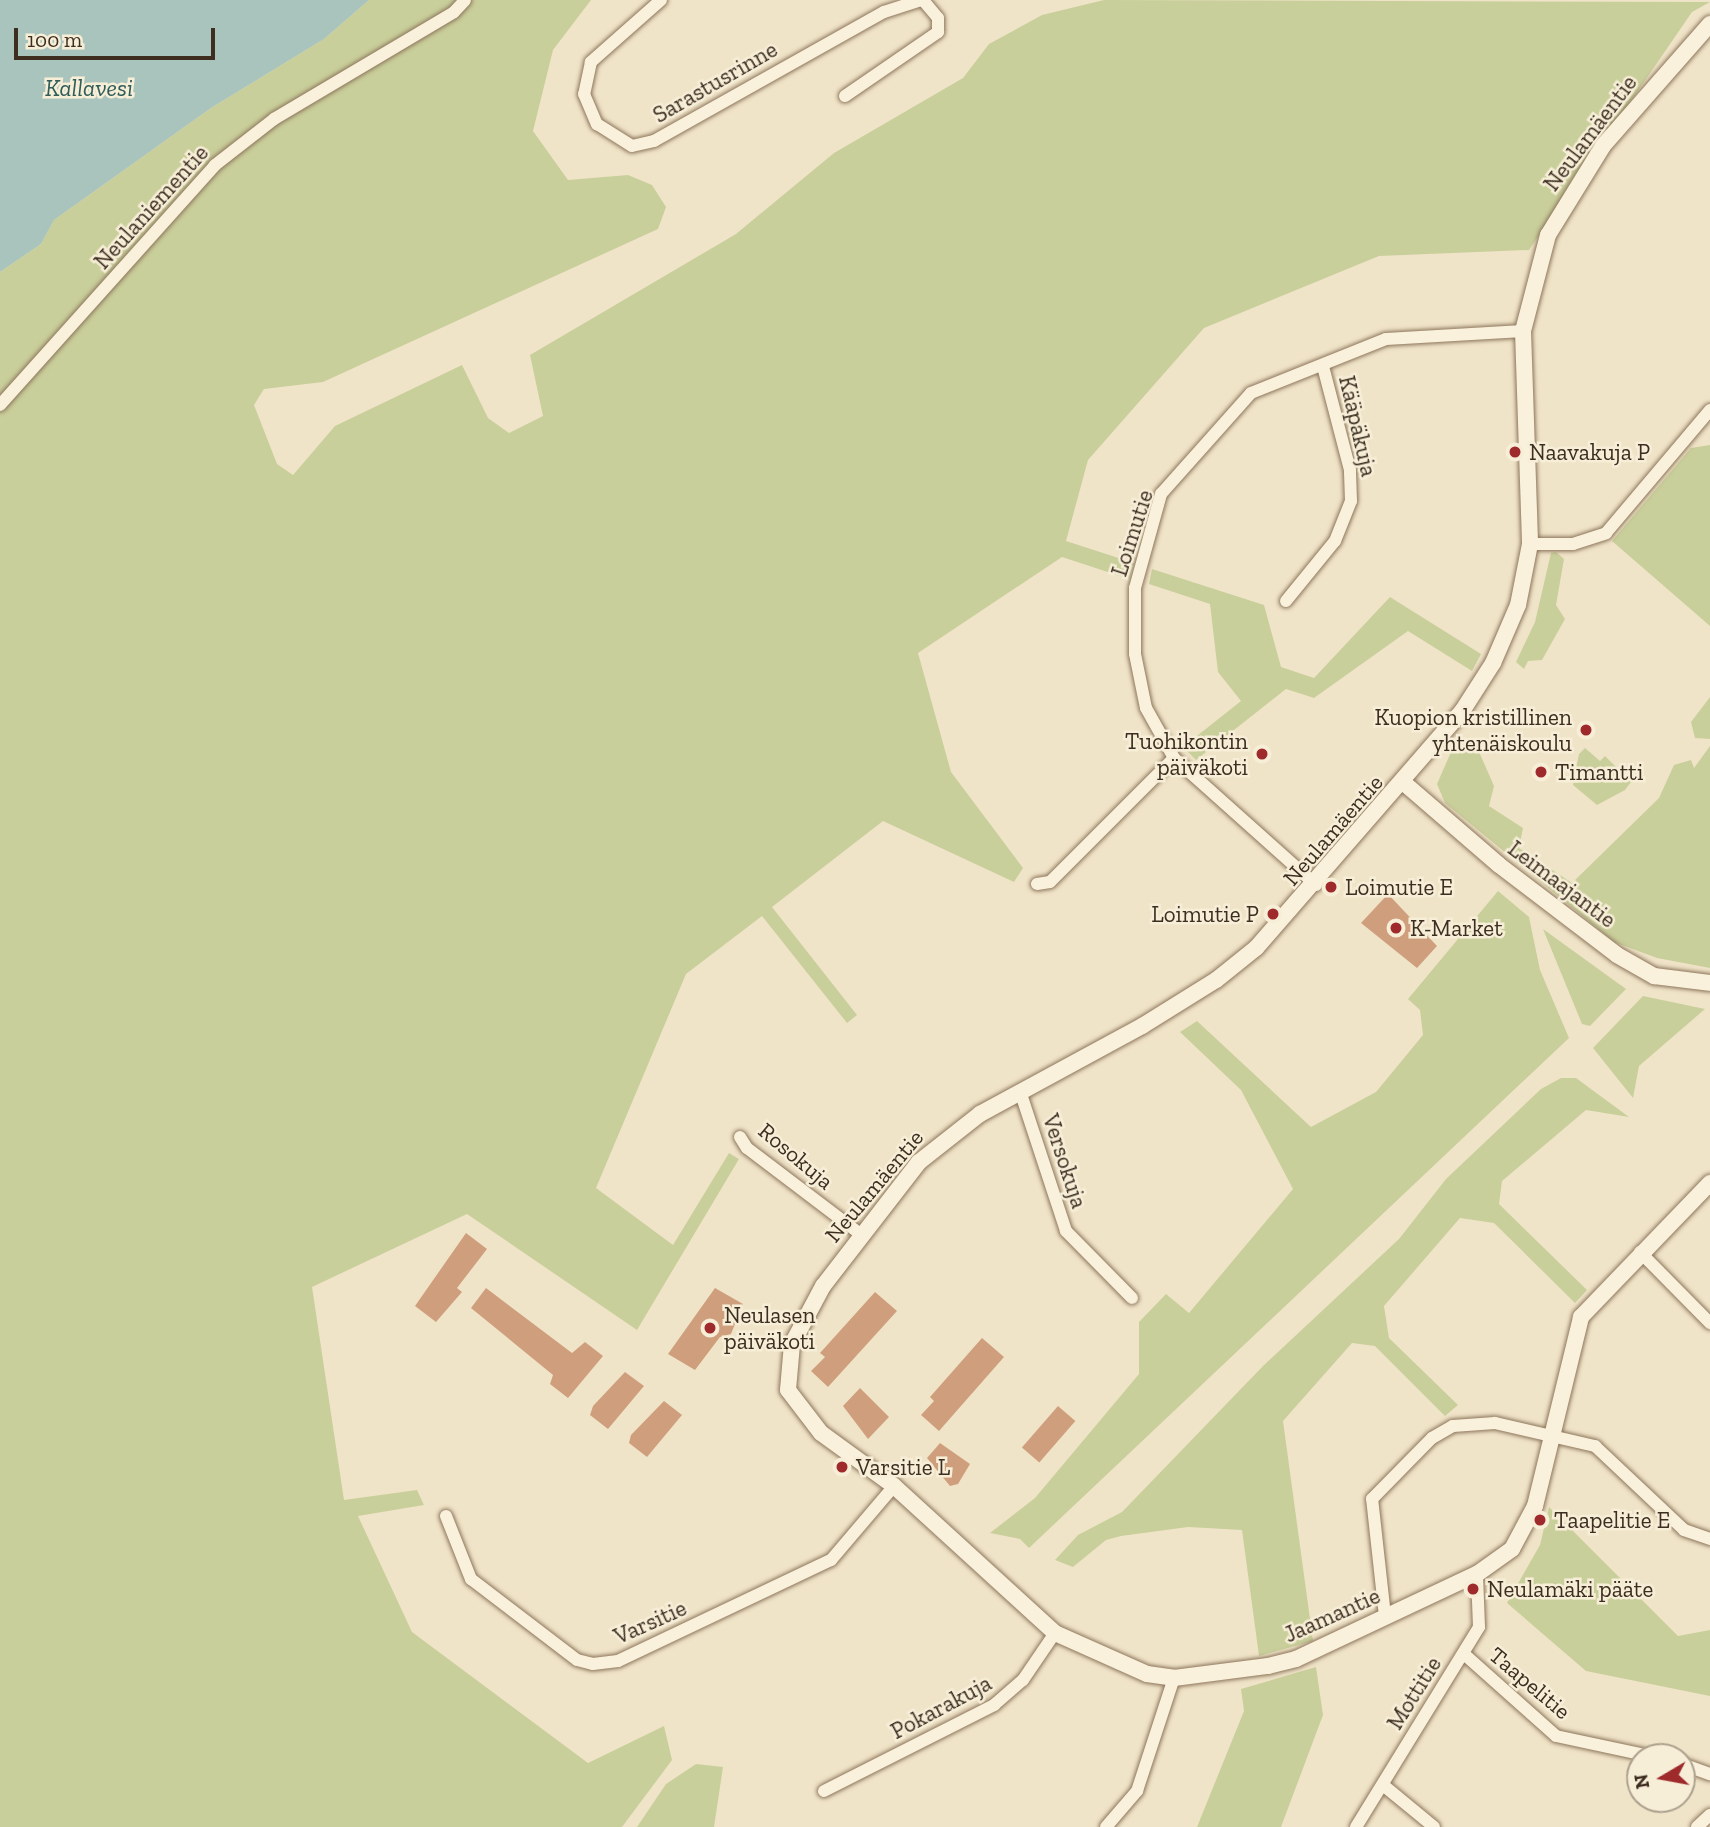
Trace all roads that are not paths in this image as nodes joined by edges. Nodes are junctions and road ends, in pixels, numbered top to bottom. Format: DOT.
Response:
graph roads {
  1 [pos="465,0"];
  2 [pos="661,0"];
  3 [pos="922,0"];
  4 [pos="1710,24"];
  5 [pos="845,96"];
  6 [pos="1523,331"];
  7 [pos="1323,366"];
  8 [pos="0,405"];
  9 [pos="1710,410"];
  10 [pos="1530,544"];
  11 [pos="1286,601"];
  12 [pos="1174,758"];
  13 [pos="1404,783"];
  14 [pos="1043,883"];
  15 [pos="1316,885"];
  16 [pos="1710,984"];
  17 [pos="1021,1094"];
  18 [pos="740,1136"];
  19 [pos="1710,1183"];
  20 [pos="859,1233"];
  21 [pos="1640,1252"];
  22 [pos="1132,1298"];
  23 [pos="1710,1323"];
  24 [pos="788,1390"];
  25 [pos="1550,1437"];
  26 [pos="894,1486"];
  27 [pos="446,1516"];
  28 [pos="1710,1539"];
  29 [pos="1477,1574"];
  30 [pos="1385,1616"];
  31 [pos="1055,1633"];
  32 [pos="1464,1654"];
  33 [pos="1174,1678"];
  34 [pos="1626,1751"];
  35 [pos="1384,1785"];
  36 [pos="824,1791"];
  37 [pos="1710,1815"];
  38 [pos="1106,1827"];
  39 [pos="1356,1827"];
  40 [pos="1434,1827"];
  41 [pos="1697,1827"];
  1 -- 8 [label="street, Neulaniementie"];
  2 -- 3 [label="street, Sarastusrinne"];
  3 -- 5 [label="street, Sarastusrinne"];
  4 -- 6 [label="street, Neulamäentie"];
  6 -- 7 [label="street, Loimutie"];
  6 -- 10 [label="street, Neulamäentie"];
  7 -- 11 [label="street, Kääpäkuja"];
  7 -- 12 [label="street, Loimutie"];
  9 -- 10 [label="street"];
  10 -- 13 [label="street, Neulamäentie"];
  12 -- 14 [label="street"];
  12 -- 15 [label="street, Loimutie"];
  13 -- 15 [label="street, Neulamäentie"];
  13 -- 16 [label="street, Leimaajantie"];
  15 -- 17 [label="street, Neulamäentie"];
  17 -- 20 [label="street, Neulamäentie"];
  17 -- 22 [label="street, Versokuja"];
  18 -- 20 [label="street, Rosokuja"];
  19 -- 21 [label="street, Jaamantie"];
  20 -- 24 [label="street, Neulamäentie"];
  21 -- 23 [label="street"];
  21 -- 25 [label="street, Jaamantie"];
  24 -- 26 [label="street, Jaamantie"];
  25 -- 28 [label="street"];
  25 -- 29 [label="street, Jaamantie"];
  25 -- 30 [label="street"];
  26 -- 27 [label="street, Varsitie"];
  26 -- 31 [label="street, Jaamantie"];
  29 -- 30 [label="street, Jaamantie"];
  29 -- 32 [label="street, Mottitie"];
  30 -- 33 [label="street, Jaamantie"];
  31 -- 33 [label="street, Jaamantie"];
  31 -- 36 [label="street, Pokarakuja"];
  32 -- 34 [label="street, Taapelitie"];
  32 -- 35 [label="street, Mottitie"];
  33 -- 38 [label="street"];
  35 -- 39 [label="street, Mottitie"];
  35 -- 40 [label="street"];
  37 -- 41 [label="street"];
}
